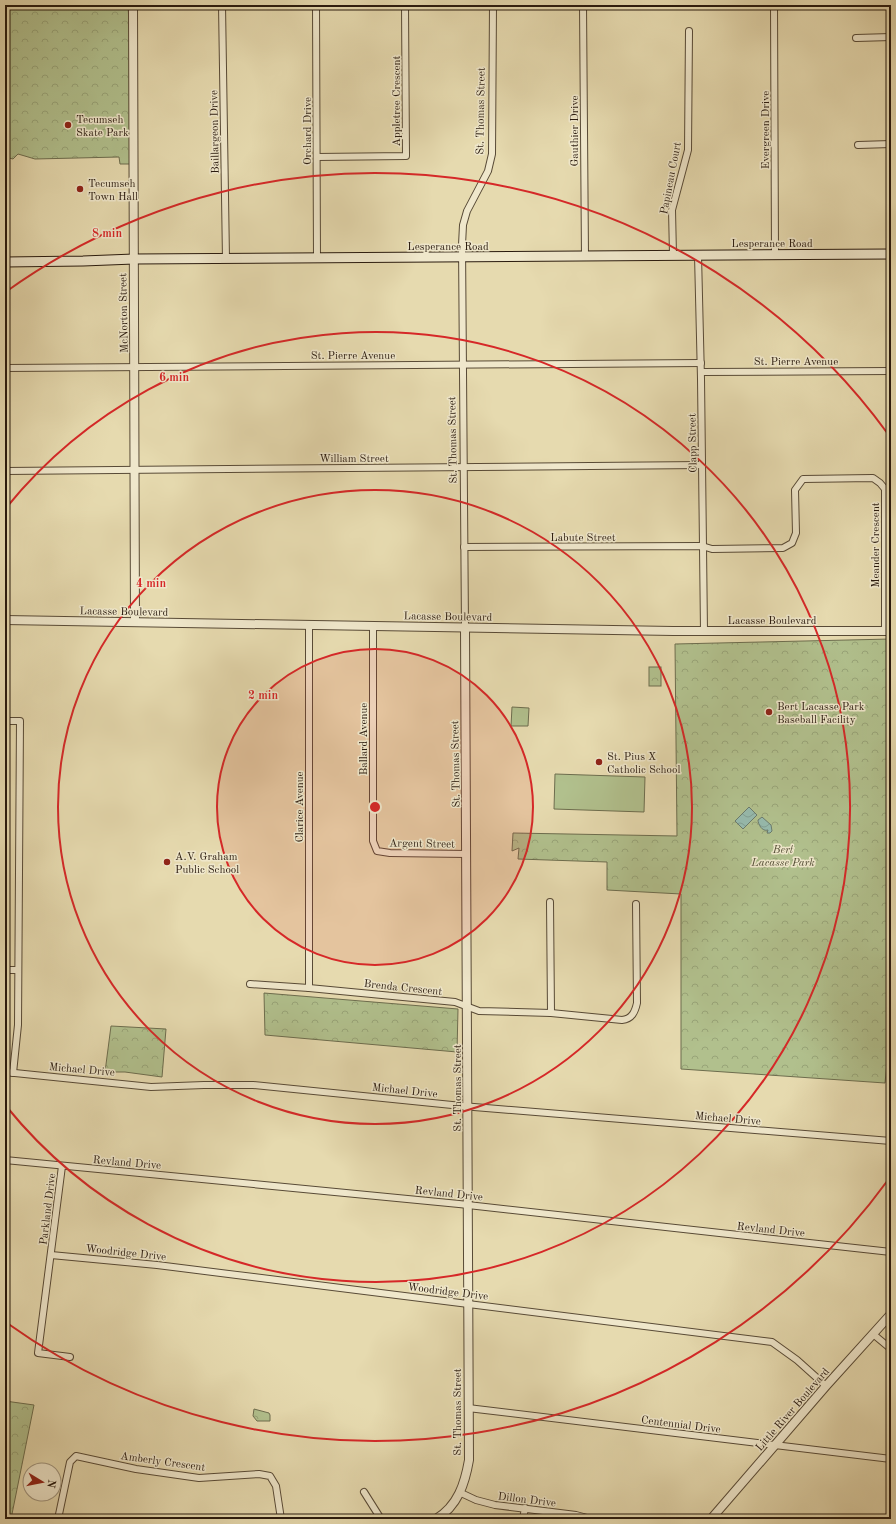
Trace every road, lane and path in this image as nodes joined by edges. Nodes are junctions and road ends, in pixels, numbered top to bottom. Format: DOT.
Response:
graph roads {
  1 [pos="133,5"];
  2 [pos="222,5"];
  3 [pos="316,5"];
  4 [pos="405,5"];
  5 [pos="492,5"];
  6 [pos="583,5"];
  7 [pos="774,5"];
  8 [pos="689,31"];
  9 [pos="891,37"];
  10 [pos="856,38"];
  11 [pos="891,144"];
  12 [pos="858,145"];
  13 [pos="317,157"];
  14 [pos="775,254"];
  15 [pos="891,254"];
  16 [pos="673,255"];
  17 [pos="698,255"];
  18 [pos="585,256"];
  19 [pos="317,257"];
  20 [pos="462,258"];
  21 [pos="134,259"];
  22 [pos="226,259"];
  23 [pos="5,262"];
  24 [pos="701,363"];
  25 [pos="462,364"];
  26 [pos="135,367"];
  27 [pos="5,368"];
  28 [pos="891,371"];
  29 [pos="701,372"];
  30 [pos="702,465"];
  31 [pos="463,467"];
  32 [pos="135,469"];
  33 [pos="5,471"];
  34 [pos="702,546"];
  35 [pos="464,548"];
  36 [pos="5,620"];
  37 [pos="135,622"];
  38 [pos="309,626"];
  39 [pos="373,626"];
  40 [pos="465,628"];
  41 [pos="704,631"];
  42 [pos="888,631"];
  43 [pos="5,721"];
  44 [pos="377,851"];
  45 [pos="467,854"];
  46 [pos="550,902"];
  47 [pos="636,904"];
  48 [pos="5,970"];
  49 [pos="18,970"];
  50 [pos="250,984"];
  51 [pos="309,988"];
  52 [pos="468,1006"];
  53 [pos="551,1013"];
  54 [pos="5,1072"];
  55 [pos="13,1073"];
  56 [pos="468,1106"];
  57 [pos="891,1141"];
  58 [pos="5,1160"];
  59 [pos="62,1166"];
  60 [pos="468,1205"];
  61 [pos="891,1252"];
  62 [pos="51,1255"];
  63 [pos="468,1303"];
  64 [pos="891,1314"];
  65 [pos="873,1334"];
  66 [pos="891,1349"];
  67 [pos="70,1357"];
  68 [pos="826,1386"];
  69 [pos="468,1408"];
  70 [pos="774,1446"];
  71 [pos="891,1460"];
  72 [pos="364,1492"];
  73 [pos="461,1493"];
  74 [pos="525,1508"];
  75 [pos="58,1519"];
  76 [pos="281,1519"];
  77 [pos="381,1519"];
  78 [pos="436,1519"];
  79 [pos="523,1519"];
  80 [pos="592,1519"];
  81 [pos="711,1519"];
  1 -- 21 [label="street, McNorton Street"];
  2 -- 22 [label="street, Baillargeon Drive"];
  3 -- 13 [label="street, Orchard Drive"];
  4 -- 13 [label="street, Appletree Crescent"];
  5 -- 20 [label="street, St. Thomas Street"];
  6 -- 18 [label="street, Gauthier Drive"];
  7 -- 14 [label="street, Evergreen Drive"];
  8 -- 16 [label="street, Papineau Court"];
  9 -- 10 [label="street"];
  11 -- 12 [label="street"];
  13 -- 19 [label="street, Orchard Drive"];
  14 -- 15 [label="main road, Lesperance Road"];
  14 -- 17 [label="main road, Lesperance Road"];
  16 -- 17 [label="main road, Lesperance Road"];
  16 -- 18 [label="main road, Lesperance Road"];
  17 -- 24 [label="street, Clapp Street"];
  18 -- 20 [label="main road, Lesperance Road"];
  19 -- 20 [label="main road, Lesperance Road"];
  19 -- 22 [label="main road, Lesperance Road"];
  20 -- 25 [label="street, St. Thomas Street"];
  21 -- 22 [label="main road, Lesperance Road"];
  21 -- 23 [label="main road, Lesperance Road"];
  21 -- 26 [label="street, McNorton Street"];
  24 -- 25 [label="street, St. Pierre Avenue"];
  24 -- 29 [label="street, Clapp Street"];
  25 -- 26 [label="street, St. Pierre Avenue"];
  25 -- 31 [label="street, St. Thomas Street"];
  26 -- 27 [label="street, St. Pierre Avenue"];
  26 -- 32 [label="street, McNorton Street"];
  28 -- 29 [label="street, St. Pierre Avenue"];
  29 -- 30 [label="street, Clapp Street"];
  30 -- 31 [label="street, William Street"];
  30 -- 34 [label="street, Clapp Street"];
  31 -- 32 [label="street, William Street"];
  31 -- 35 [label="street, St. Thomas Street"];
  32 -- 33 [label="street, William Street"];
  32 -- 37 [label="street, McNorton Street"];
  34 -- 35 [label="street, Labute Street"];
  34 -- 41 [label="street, Clapp Street"];
  34 -- 42 [label="street, Meander Crescent"];
  35 -- 40 [label="street, St. Thomas Street"];
  36 -- 37 [label="street, Lacasse Boulevard"];
  37 -- 38 [label="street, Lacasse Boulevard"];
  38 -- 39 [label="street, Lacasse Boulevard"];
  38 -- 51 [label="street, Clarice Avenue"];
  39 -- 40 [label="street, Lacasse Boulevard"];
  39 -- 44 [label="street, Ballard Avenue"];
  40 -- 41 [label="street, Lacasse Boulevard"];
  40 -- 45 [label="street, St. Thomas Street"];
  41 -- 42 [label="street, Lacasse Boulevard"];
  43 -- 49 [label="street"];
  44 -- 45 [label="street, Argent Street"];
  45 -- 52 [label="street, St. Thomas Street"];
  46 -- 53 [label="street"];
  47 -- 53 [label="street, Brenda Crescent"];
  48 -- 49 [label="street"];
  49 -- 55 [label="street"];
  50 -- 51 [label="street, Brenda Crescent"];
  51 -- 52 [label="street, Brenda Crescent"];
  52 -- 53 [label="street, Brenda Crescent"];
  52 -- 56 [label="street, St. Thomas Street"];
  54 -- 55 [label="street, Michael Drive"];
  55 -- 56 [label="street, Michael Drive"];
  56 -- 57 [label="street, Michael Drive"];
  56 -- 60 [label="street, St. Thomas Street"];
  58 -- 59 [label="street, Revland Drive"];
  59 -- 60 [label="street, Revland Drive"];
  59 -- 62 [label="street, Parkland Drive"];
  60 -- 61 [label="street, Revland Drive"];
  60 -- 63 [label="street, St. Thomas Street"];
  62 -- 63 [label="street, Woodridge Drive"];
  62 -- 67 [label="street, Parkland Drive"];
  63 -- 68 [label="street, Woodridge Drive"];
  63 -- 69 [label="street, St. Thomas Street"];
  64 -- 65 [label="street, Little River Boulevard"];
  65 -- 66 [label="street"];
  65 -- 68 [label="street, Little River Boulevard"];
  68 -- 70 [label="street, Little River Boulevard"];
  69 -- 70 [label="street, Centennial Drive"];
  69 -- 73 [label="street, St. Thomas Street"];
  70 -- 71 [label="street, Centennial Drive"];
  70 -- 81 [label="street, Little River Boulevard"];
  72 -- 77 [label="street"];
  73 -- 74 [label="street, Dillon Drive"];
  73 -- 78 [label="street, St. Thomas Street"];
  74 -- 79 [label="street"];
  74 -- 80 [label="street, Dillon Drive"];
  75 -- 76 [label="street, Amberly Crescent"];
}
